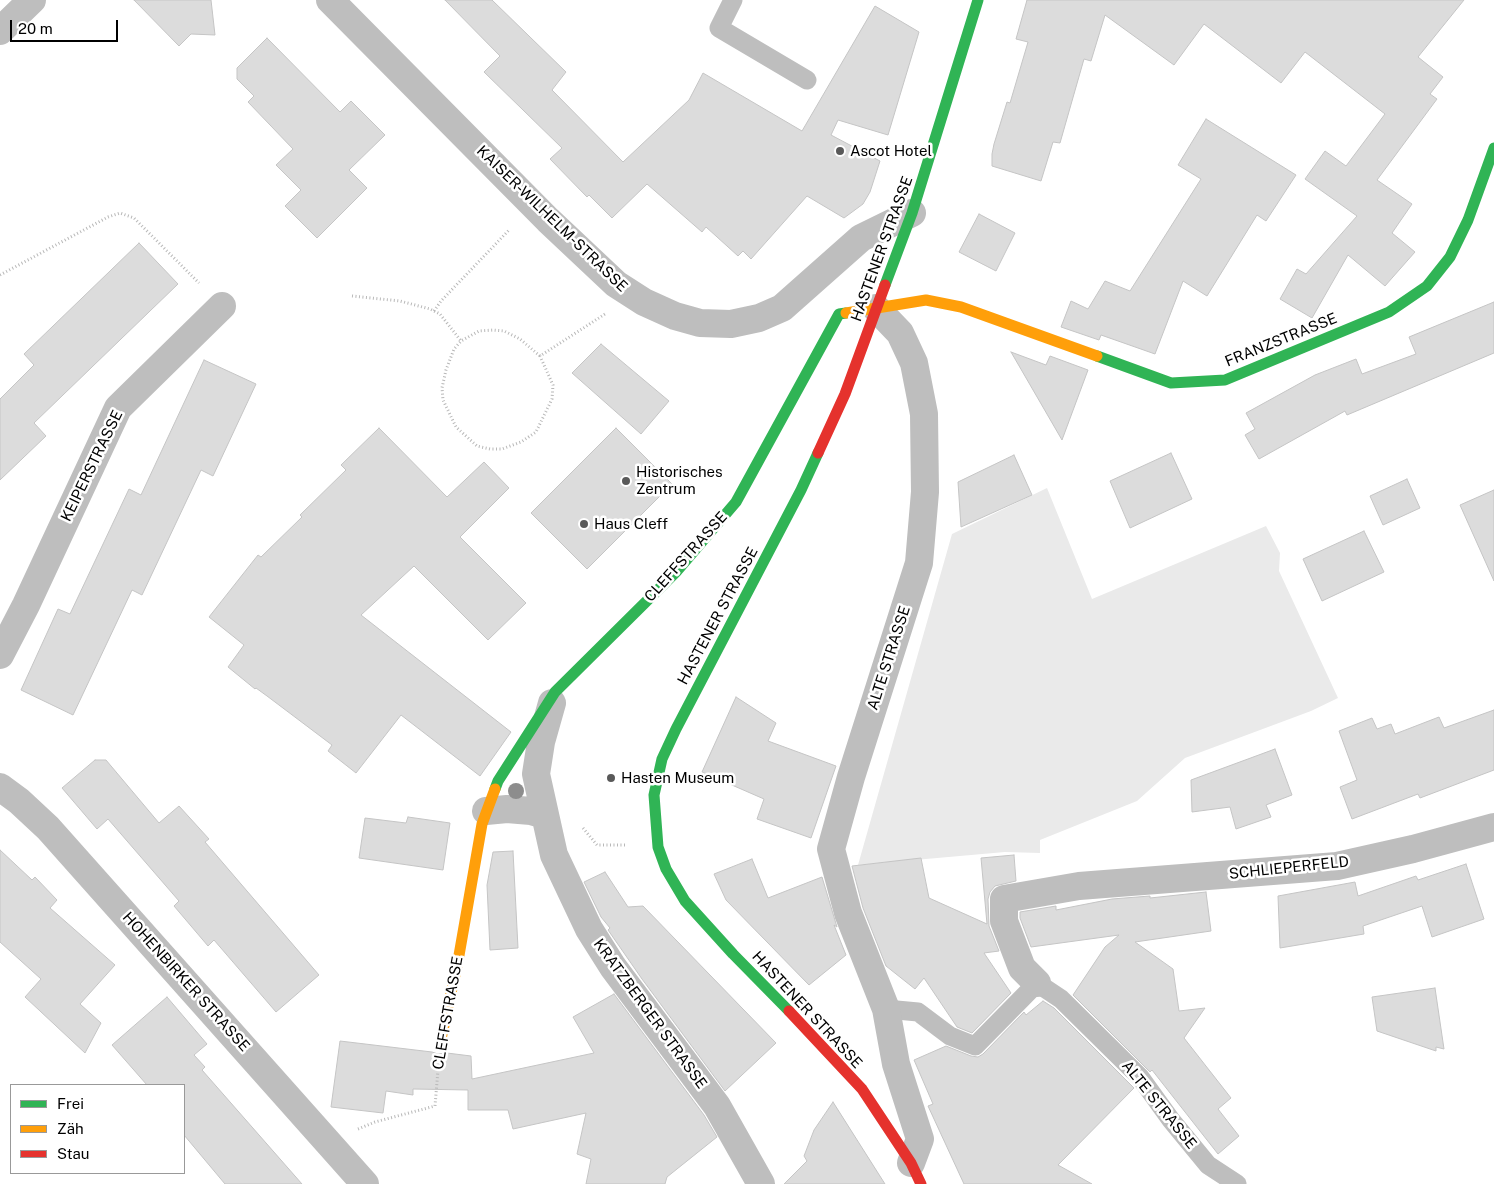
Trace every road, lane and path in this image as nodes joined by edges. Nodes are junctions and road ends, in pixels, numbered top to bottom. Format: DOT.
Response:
graph roads {
  1 [pos="32,0"];
  2 [pos="330,0"];
  3 [pos="733,0"];
  4 [pos="978,0"];
  5 [pos="0,31"];
  6 [pos="808,80"];
  7 [pos="1494,148"];
  8 [pos="912,213"];
  9 [pos="511,228"];
  10 [pos="0,276"];
  11 [pos="632,295"];
  12 [pos="352,296"];
  13 [pos="222,306"];
  14 [pos="876,308"];
  15 [pos="434,311"];
  16 [pos="461,342"];
  17 [pos="540,356"];
  18 [pos="0,655"];
  19 [pos="555,692"];
  20 [pos="0,787"];
  21 [pos="486,811"];
  22 [pos="545,816"];
  23 [pos="579,823"];
  24 [pos="1494,827"];
  25 [pos="658,847"];
  26 [pos="1079,886"];
  27 [pos="1037,983"];
  28 [pos="886,1009"];
  29 [pos="441,1039"];
  30 [pos="328,1141"];
  31 [pos="916,1174"];
  32 [pos="365,1184"];
  33 [pos="761,1184"];
  34 [pos="1237,1184"];
  1 -- 5 [label="street"];
  2 -- 11 [label="street, KAISER-WILHELM-STRASSE"];
  3 -- 6 [label="lane"];
  4 -- 8 [label="street, HASTENER STRASSE"];
  7 -- 14 [label="street, FRANZSTRASSE"];
  8 -- 11 [label="street, KAISER-WILHELM-STRASSE"];
  8 -- 14 [label="street, HASTENER STRASSE"];
  9 -- 15 [label="path"];
  10 -- 13 [label="path"];
  11 -- 17 [label="path"];
  12 -- 15 [label="path"];
  13 -- 18 [label="street, KEIPERSTRASSE"];
  14 -- 19 [label="street, CLEFFSTRASSE"];
  14 -- 25 [label="street, HASTENER STRASSE"];
  14 -- 28 [label="street, ALTE STRASSE"];
  15 -- 16 [label="path"];
  16 -- 17 [label="path"];
  16 -- 17 [label="path"];
  19 -- 21 [label="street, CLEFFSTRASSE"];
  19 -- 22 [label="street, KRATZBERGER STRASSE"];
  20 -- 30 [label="street, HOHENBIRKER STRASSE"];
  21 -- 22 [label="street"];
  21 -- 29 [label="street, CLEFFSTRASSE"];
  22 -- 33 [label="street, KRATZBERGER STRASSE"];
  23 -- 25 [label="path"];
  24 -- 26 [label="street, SCHLIEPERFELD"];
  25 -- 31 [label="street, HASTENER STRASSE"];
  26 -- 27 [label="street, ALTE STRASSE"];
  27 -- 28 [label="lane"];
  27 -- 34 [label="lane, ALTE STRASSE"];
  28 -- 31 [label="street, ALTE STRASSE"];
  29 -- 30 [label="path, CLEFFSTRASSE"];
  30 -- 32 [label="street, HOHENBIRKER STRASSE"];
}
